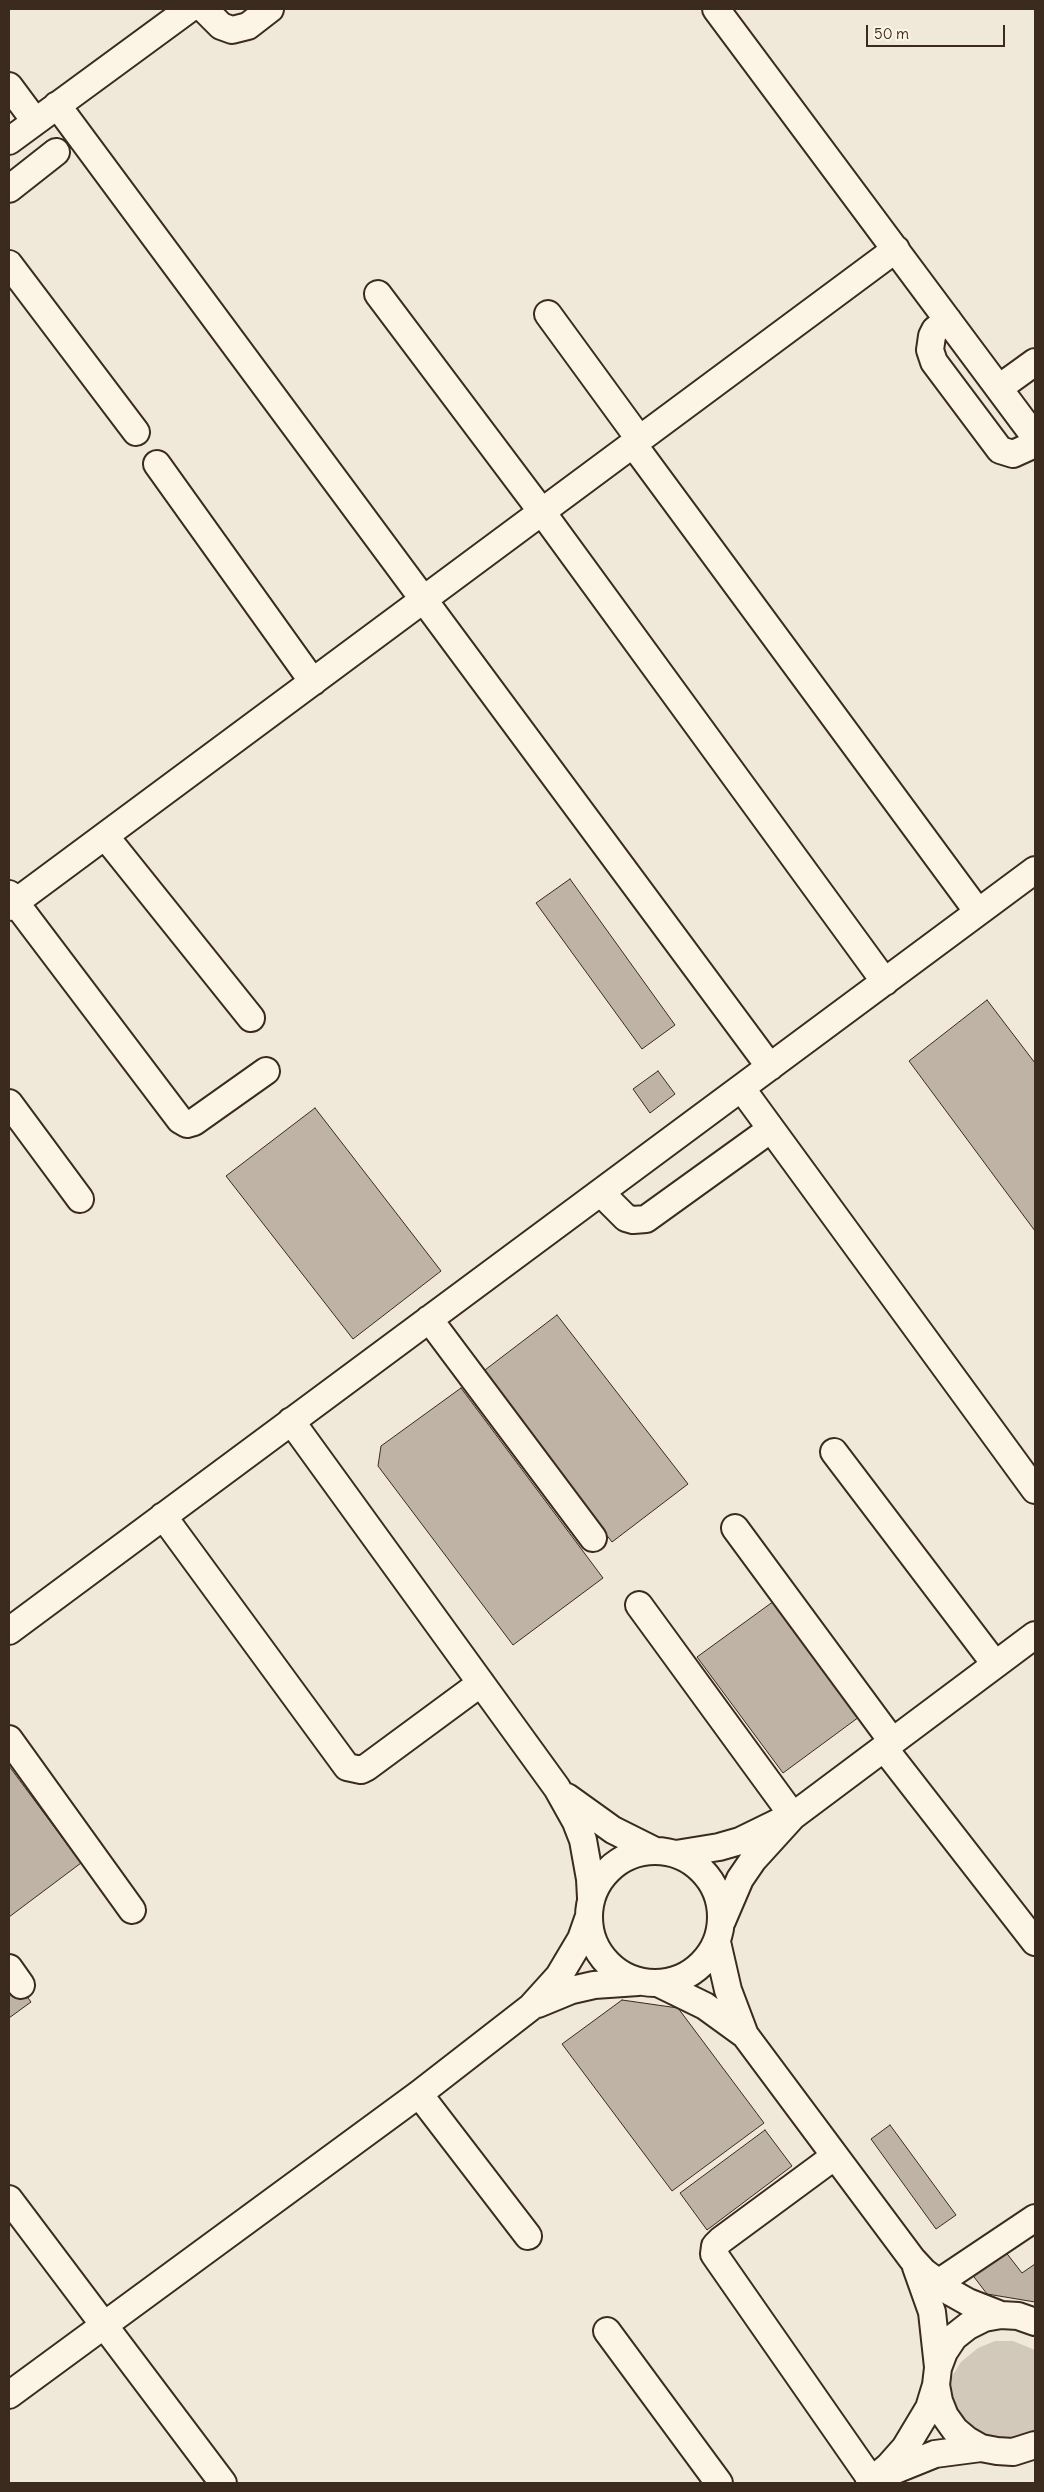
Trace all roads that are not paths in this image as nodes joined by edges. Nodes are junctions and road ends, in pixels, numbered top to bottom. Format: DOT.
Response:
graph roads {
  1 [pos="189,9"];
  2 [pos="204,9"];
  3 [pos="270,9"];
  4 [pos="716,9"];
  5 [pos="9,86"];
  6 [pos="57,105"];
  7 [pos="35,121"];
  8 [pos="9,141"];
  9 [pos="56,152"];
  10 [pos="9,189"];
  11 [pos="896,249"];
  12 [pos="9,264"];
  13 [pos="378,294"];
  14 [pos="548,314"];
  15 [pos="948,320"];
  16 [pos="1035,362"];
  17 [pos="999,388"];
  18 [pos="136,432"];
  19 [pos="1035,437"];
  20 [pos="636,442"];
  21 [pos="1035,444"];
  22 [pos="157,464"];
  23 [pos="542,512"];
  24 [pos="424,599"];
  25 [pos="313,682"];
  26 [pos="105,836"];
  27 [pos="1035,870"];
  28 [pos="11,901"];
  29 [pos="978,912"];
  30 [pos="885,982"];
  31 [pos="251,1018"];
  32 [pos="770,1067"];
  33 [pos="266,1071"];
  34 [pos="742,1089"];
  35 [pos="9,1103"];
  36 [pos="771,1129"];
  37 [pos="601,1193"];
  38 [pos="80,1199"];
  39 [pos="429,1319"];
  40 [pos="291,1421"];
  41 [pos="834,1452"];
  42 [pos="1035,1490"];
  43 [pos="163,1516"];
  44 [pos="735,1528"];
  45 [pos="593,1538"];
  46 [pos="639,1605"];
  47 [pos="9,1631"];
  48 [pos="1035,1635"];
  49 [pos="995,1664"];
  50 [pos="480,1683"];
  51 [pos="9,1739"];
  52 [pos="888,1745"];
  53 [pos="557,1788"];
  54 [pos="793,1816"];
  55 [pos="666,1852"];
  56 [pos="589,1909"];
  57 [pos="132,1910"];
  58 [pos="719,1932"];
  59 [pos="1035,1942"];
  60 [pos="649,1983"];
  61 [pos="531,2007"];
  62 [pos="745,2036"];
  63 [pos="419,2094"];
  64 [pos="835,2156"];
  65 [pos="9,2199"];
  66 [pos="1035,2218"];
  67 [pos="528,2236"];
  68 [pos="912,2259"];
  69 [pos="938,2283"];
  70 [pos="1001,2315"];
  71 [pos="1035,2322"];
  72 [pos="104,2324"];
  73 [pos="607,2331"];
  74 [pos="937,2377"];
  75 [pos="9,2395"];
  76 [pos="981,2448"];
  77 [pos="1028,2453"];
  78 [pos="871,2482"];
  79 [pos="223,2483"];
  80 [pos="719,2483"];
  1 -- 6 [label="street"];
  2 -- 3 [label="street"];
  4 -- 11 [label="street"];
  5 -- 7 [label="street"];
  6 -- 7 [label="street"];
  6 -- 24 [label="street"];
  7 -- 8 [label="street"];
  9 -- 10 [label="street"];
  11 -- 15 [label="street"];
  11 -- 20 [label="street"];
  12 -- 18 [label="street"];
  13 -- 23 [label="street"];
  14 -- 20 [label="street"];
  15 -- 17 [label="street"];
  15 -- 21 [label="street"];
  16 -- 17 [label="street"];
  17 -- 19 [label="street"];
  20 -- 23 [label="street"];
  20 -- 29 [label="street"];
  22 -- 25 [label="street"];
  23 -- 24 [label="street"];
  23 -- 30 [label="street"];
  24 -- 25 [label="street"];
  24 -- 32 [label="street"];
  25 -- 26 [label="street"];
  26 -- 28 [label="street"];
  26 -- 31 [label="street"];
  27 -- 29 [label="street"];
  28 -- 33 [label="street"];
  29 -- 30 [label="street"];
  30 -- 32 [label="street"];
  32 -- 34 [label="street"];
  34 -- 36 [label="street"];
  34 -- 37 [label="street"];
  35 -- 38 [label="street"];
  36 -- 37 [label="street"];
  36 -- 42 [label="street"];
  37 -- 39 [label="street"];
  39 -- 40 [label="street"];
  39 -- 45 [label="street"];
  40 -- 43 [label="street"];
  40 -- 50 [label="street"];
  41 -- 49 [label="street"];
  43 -- 47 [label="street"];
  43 -- 50 [label="street"];
  44 -- 52 [label="street"];
  46 -- 54 [label="street"];
  48 -- 49 [label="street"];
  49 -- 52 [label="street"];
  50 -- 53 [label="street"];
  51 -- 57 [label="street"];
  52 -- 54 [label="street"];
  52 -- 59 [label="street"];
  53 -- 55 [label="street"];
  53 -- 56 [label="street"];
  54 -- 55 [label="street"];
  54 -- 58 [label="street"];
  55 -- 56 [label="street"];
  55 -- 58 [label="street"];
  56 -- 60 [label="street"];
  56 -- 61 [label="street"];
  58 -- 60 [label="street"];
  58 -- 62 [label="street"];
  60 -- 61 [label="street"];
  60 -- 62 [label="street"];
  61 -- 63 [label="street"];
  62 -- 64 [label="street"];
  63 -- 67 [label="street"];
  63 -- 72 [label="street"];
  64 -- 68 [label="street"];
  64 -- 78 [label="street"];
  65 -- 72 [label="street"];
  66 -- 69 [label="street"];
  68 -- 69 [label="street"];
  68 -- 74 [label="street"];
  69 -- 70 [label="street"];
  70 -- 71 [label="street"];
  70 -- 74 [label="street"];
  72 -- 75 [label="street"];
  72 -- 79 [label="street"];
  73 -- 80 [label="street"];
  74 -- 76 [label="street"];
  74 -- 78 [label="street"];
  76 -- 77 [label="street"];
  76 -- 78 [label="street"];
}
